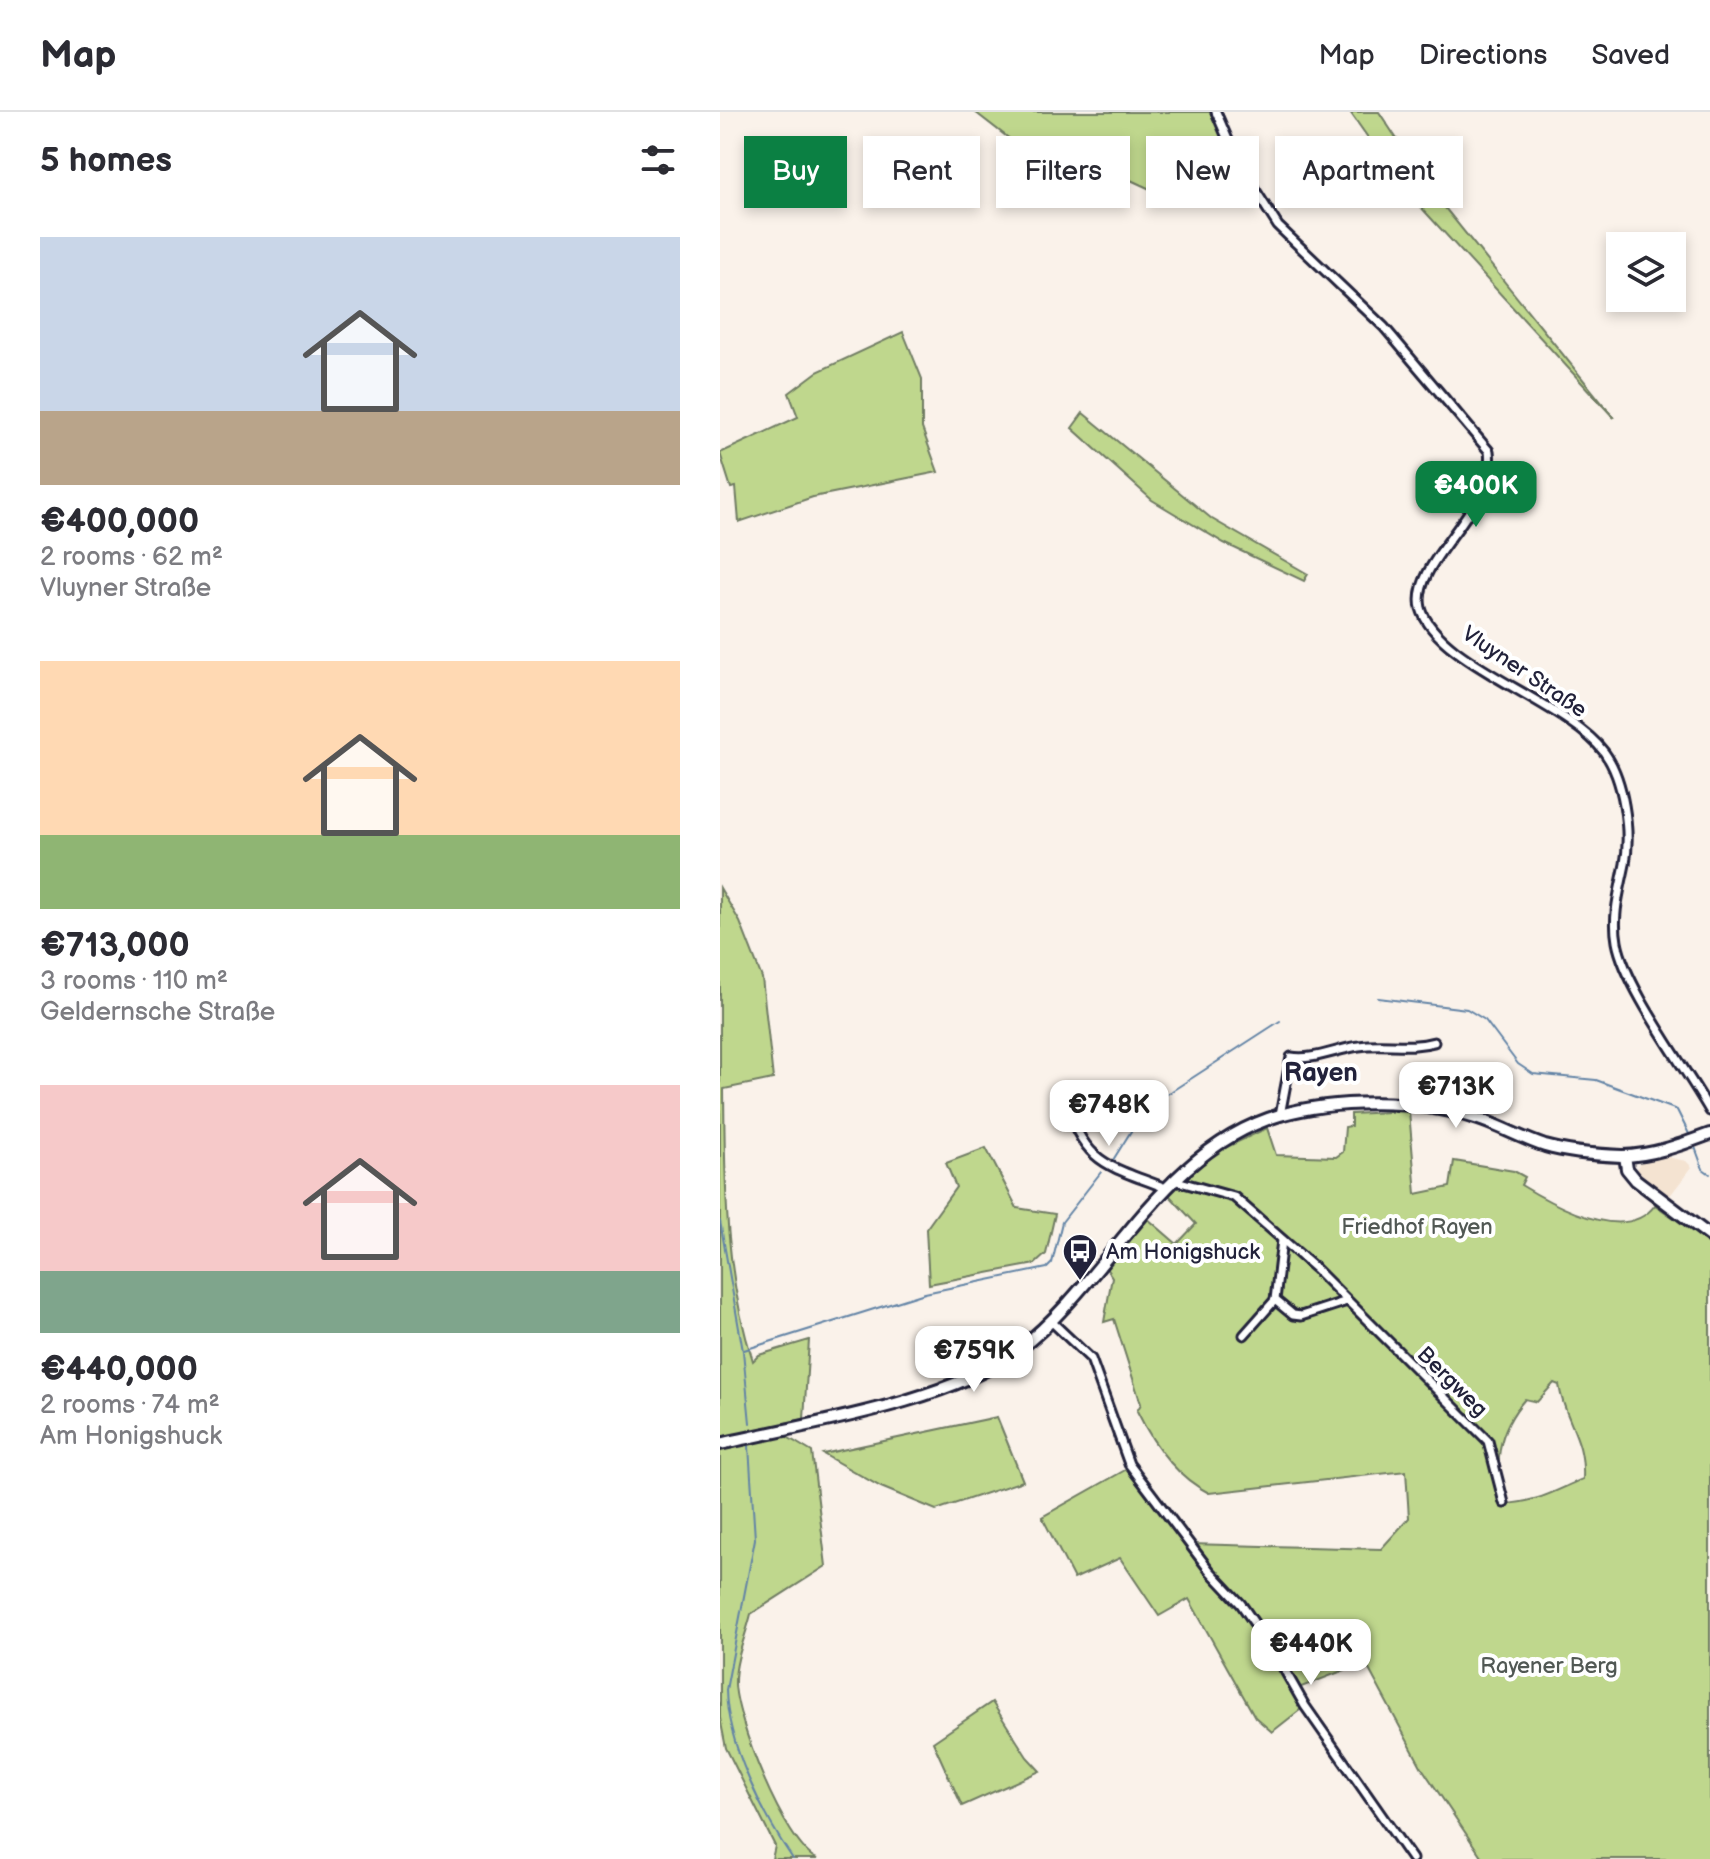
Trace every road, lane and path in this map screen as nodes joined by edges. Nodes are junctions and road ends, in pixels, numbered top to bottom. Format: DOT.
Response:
graph roads {
  1 [pos="1216,112"];
  2 [pos="1434,1042"];
  3 [pos="1063,1095"];
  4 [pos="1710,1111"];
  5 [pos="1280,1115"];
  6 [pos="1710,1134"];
  7 [pos="1625,1156"];
  8 [pos="1170,1184"];
  9 [pos="1710,1236"];
  10 [pos="1282,1240"];
  11 [pos="1275,1300"];
  12 [pos="1347,1301"];
  13 [pos="1052,1322"];
  14 [pos="1244,1335"];
  15 [pos="720,1444"];
  16 [pos="1504,1503"];
  17 [pos="1412,1859"];
  1 -- 4 [label="street, Vluyner Straße"];
  2 -- 5 [label="street"];
  3 -- 8 [label="street, Bergweg"];
  5 -- 7 [label="main road"];
  5 -- 8 [label="main road"];
  6 -- 7 [label="main road"];
  7 -- 9 [label="main road"];
  8 -- 10 [label="street, Bergweg"];
  8 -- 13 [label="main road"];
  10 -- 11 [label="street"];
  10 -- 12 [label="street, Bergweg"];
  11 -- 12 [label="street"];
  11 -- 14 [label="street"];
  12 -- 16 [label="street, Bergweg"];
  13 -- 15 [label="main road"];
  13 -- 17 [label="street"];
}
